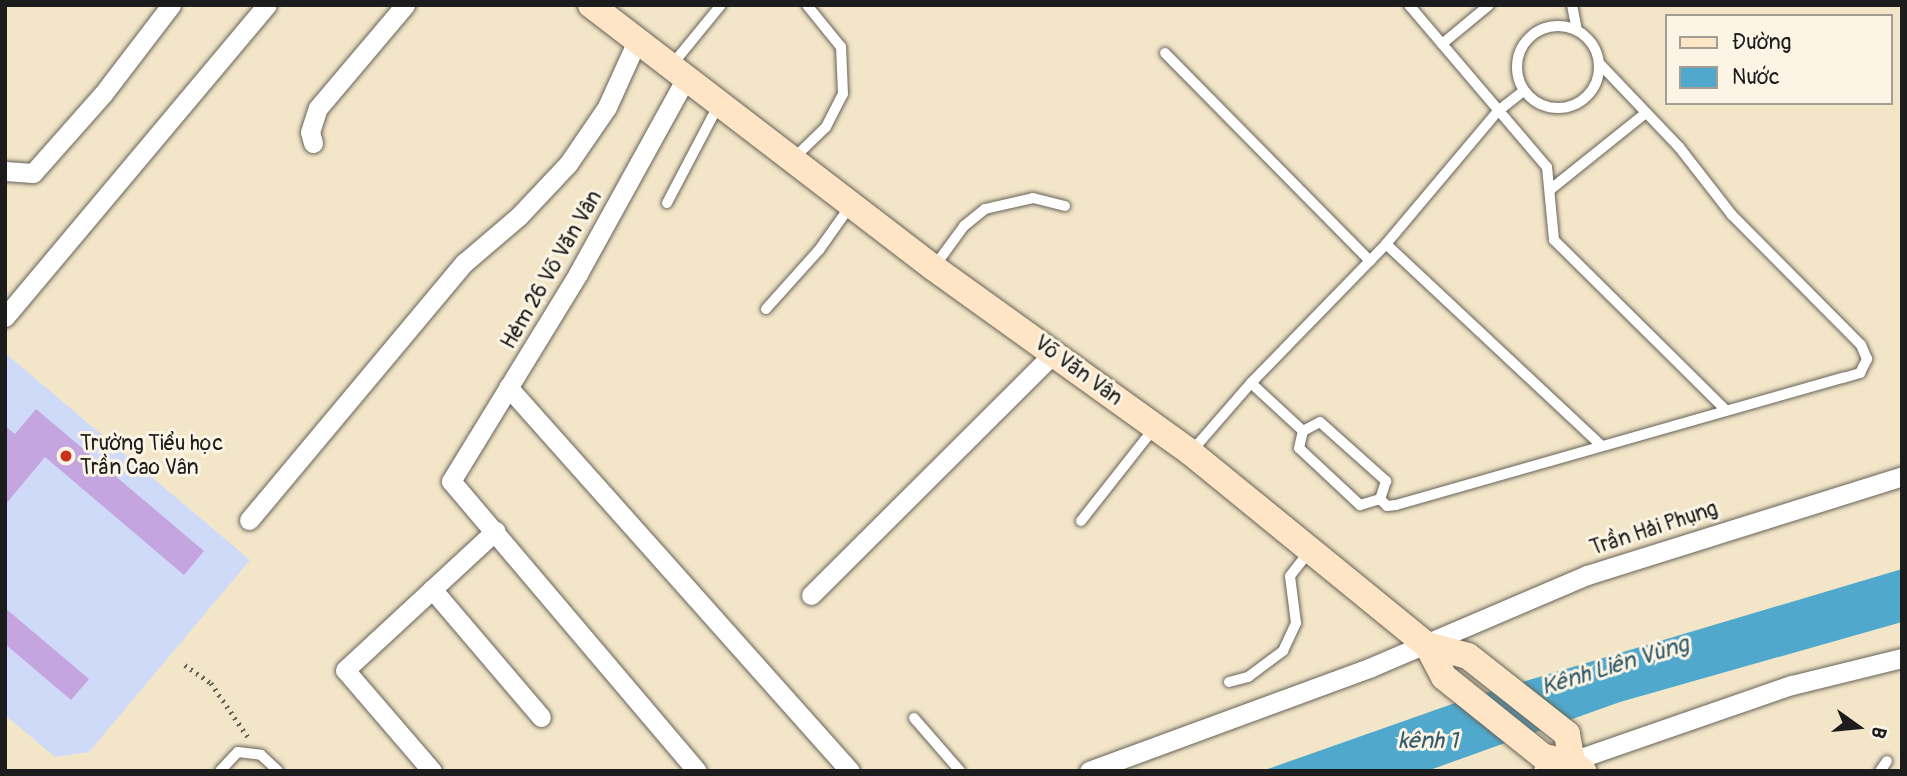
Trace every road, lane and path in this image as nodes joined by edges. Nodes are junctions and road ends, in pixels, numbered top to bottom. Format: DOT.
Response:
graph roads {
  1 [pos="171,5"];
  2 [pos="267,5"];
  3 [pos="405,5"];
  4 [pos="591,5"];
  5 [pos="721,5"];
  6 [pos="807,5"];
  7 [pos="1409,5"];
  8 [pos="1489,5"];
  9 [pos="1572,5"];
  10 [pos="1577,30"];
  11 [pos="638,41"];
  12 [pos="1441,44"];
  13 [pos="1165,53"];
  14 [pos="1600,64"];
  15 [pos="678,72"];
  16 [pos="1524,91"];
  17 [pos="720,104"];
  18 [pos="1498,111"];
  19 [pos="1646,113"];
  20 [pos="313,144"];
  21 [pos="793,160"];
  22 [pos="5,170"];
  23 [pos="1551,189"];
  24 [pos="667,203"];
  25 [pos="851,204"];
  26 [pos="1065,206"];
  27 [pos="1386,244"];
  28 [pos="1370,261"];
  29 [pos="934,268"];
  30 [pos="766,310"];
  31 [pos="5,317"];
  32 [pos="1054,353"];
  33 [pos="1251,383"];
  34 [pos="508,387"];
  35 [pos="1726,410"];
  36 [pos="1156,427"];
  37 [pos="1303,431"];
  38 [pos="1601,446"];
  39 [pos="1190,452"];
  40 [pos="1902,476"];
  41 [pos="1380,499"];
  42 [pos="249,520"];
  43 [pos="1081,521"];
  44 [pos="495,531"];
  45 [pos="1310,551"];
  46 [pos="432,589"];
  47 [pos="811,595"];
  48 [pos="1427,645"];
  49 [pos="1902,658"];
  50 [pos="185,665"];
  51 [pos="1229,682"];
  52 [pos="541,718"];
  53 [pos="914,718"];
  54 [pos="261,755"];
  55 [pos="1886,761"];
  56 [pos="1544,764"];
  57 [pos="1578,767"];
  58 [pos="220,771"];
  59 [pos="278,771"];
  60 [pos="432,771"];
  61 [pos="697,771"];
  62 [pos="850,771"];
  63 [pos="960,771"];
  64 [pos="1090,771"];
  65 [pos="1880,771"];
  1 -- 22 [label="street"];
  2 -- 31 [label="street"];
  3 -- 20 [label="street"];
  4 -- 11 [label="street, Võ Văn Vân"];
  5 -- 15 [label="lane"];
  6 -- 21 [label="lane"];
  7 -- 12 [label="lane"];
  8 -- 12 [label="lane"];
  9 -- 10 [label="lane"];
  10 -- 14 [label="lane"];
  10 -- 16 [label="lane"];
  11 -- 15 [label="street, Võ Văn Vân"];
  11 -- 42 [label="street"];
  12 -- 18 [label="lane"];
  13 -- 28 [label="lane"];
  14 -- 16 [label="lane"];
  14 -- 19 [label="lane"];
  15 -- 17 [label="street, Võ Văn Vân"];
  15 -- 34 [label="street, Hẻm 26 Võ Văn Vân"];
  16 -- 18 [label="lane"];
  17 -- 21 [label="street, Võ Văn Vân"];
  17 -- 24 [label="lane"];
  18 -- 23 [label="lane"];
  18 -- 27 [label="lane"];
  19 -- 23 [label="lane"];
  19 -- 35 [label="lane"];
  21 -- 25 [label="street, Võ Văn Vân"];
  23 -- 35 [label="lane"];
  25 -- 29 [label="street, Võ Văn Vân"];
  25 -- 30 [label="lane"];
  26 -- 29 [label="lane"];
  27 -- 28 [label="lane"];
  27 -- 38 [label="lane"];
  28 -- 33 [label="lane"];
  29 -- 32 [label="street, Võ Văn Vân"];
  32 -- 36 [label="street, Võ Văn Vân"];
  32 -- 47 [label="street"];
  33 -- 37 [label="lane"];
  33 -- 39 [label="lane"];
  34 -- 44 [label="street, Hẻm 26 Võ Văn Vân"];
  34 -- 62 [label="street"];
  35 -- 38 [label="lane"];
  36 -- 39 [label="street, Võ Văn Vân"];
  36 -- 43 [label="lane"];
  37 -- 41 [label="lane"];
  37 -- 41 [label="lane"];
  38 -- 41 [label="lane"];
  39 -- 45 [label="street, Võ Văn Vân"];
  40 -- 48 [label="street, Trần Hải Phụng"];
  44 -- 46 [label="street"];
  44 -- 61 [label="street"];
  45 -- 48 [label="street, Võ Văn Vân"];
  45 -- 51 [label="lane"];
  46 -- 52 [label="street"];
  46 -- 60 [label="street"];
  48 -- 56 [label="street, Võ Văn Vân"];
  48 -- 57 [label="street"];
  48 -- 64 [label="street, Trần Hải Phụng"];
  49 -- 57 [label="street"];
  50 -- 54 [label="path"];
  53 -- 63 [label="lane"];
  54 -- 58 [label="lane"];
  54 -- 59 [label="lane"];
  55 -- 65 [label="lane"];
  56 -- 57 [label="street"];
}
